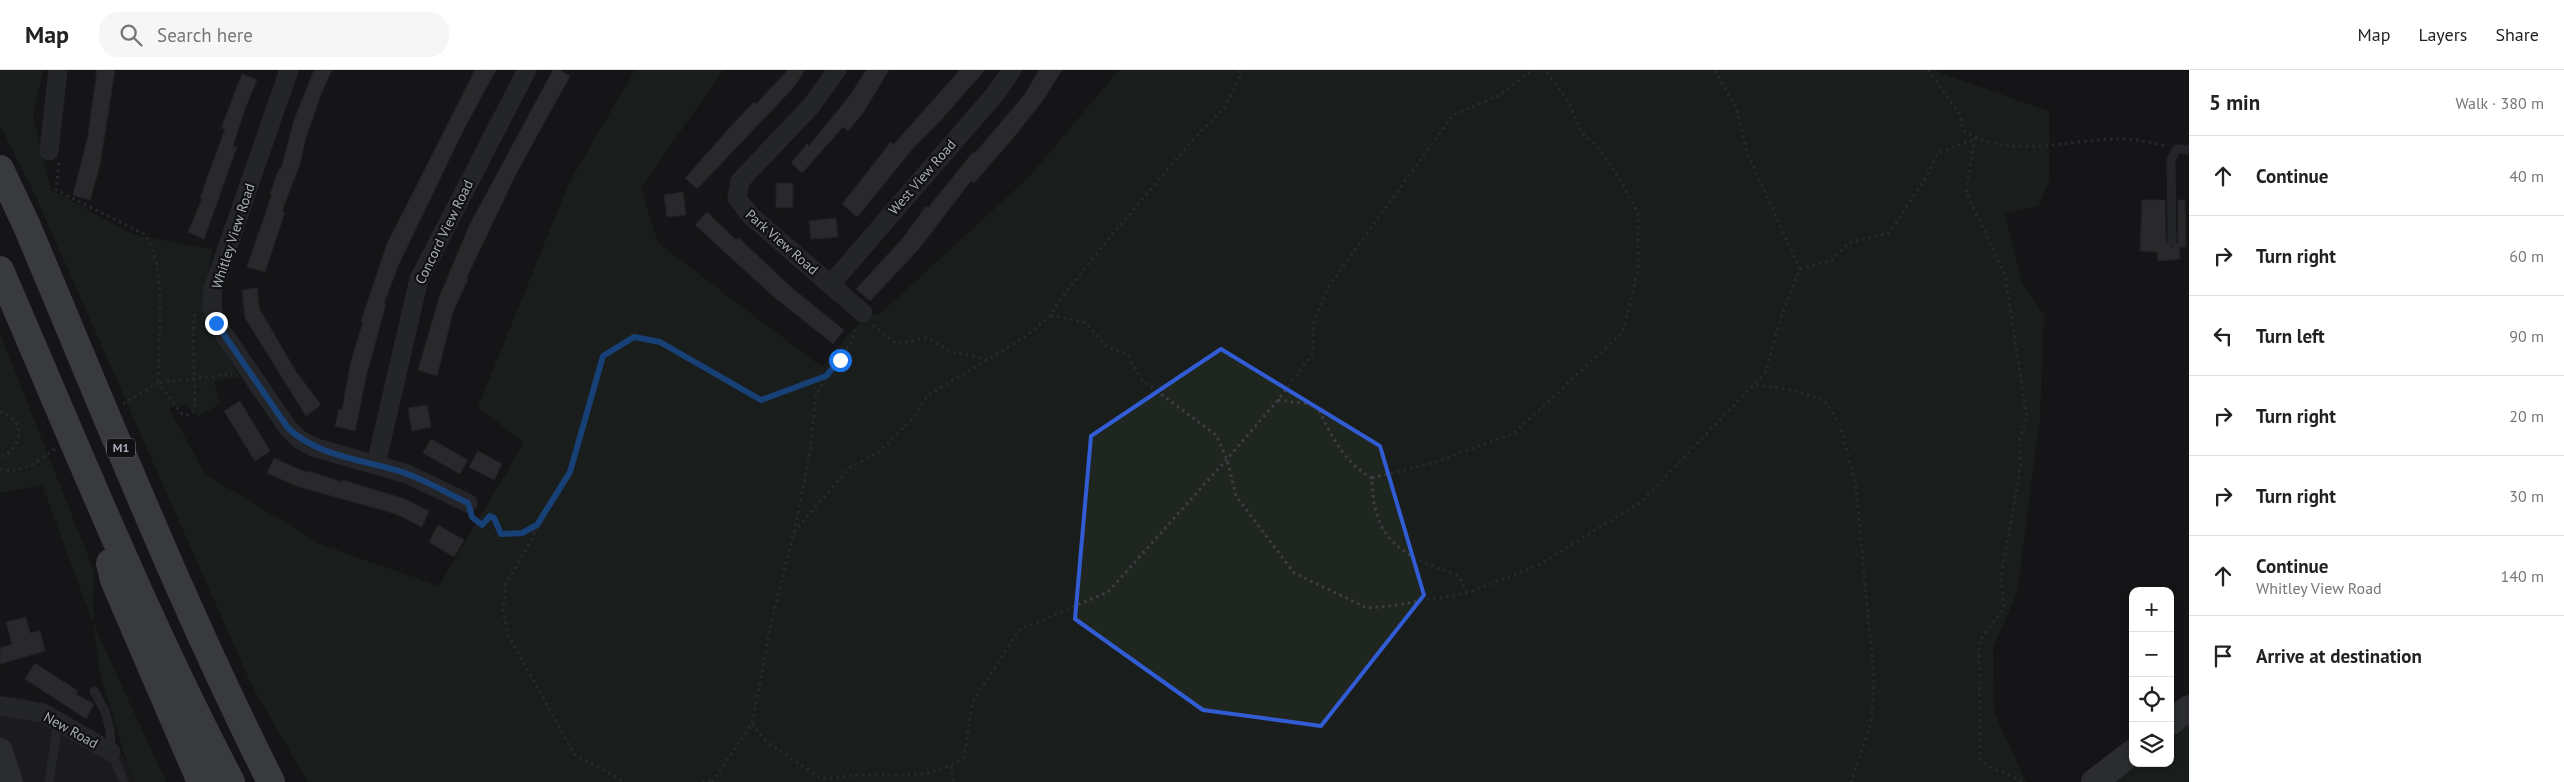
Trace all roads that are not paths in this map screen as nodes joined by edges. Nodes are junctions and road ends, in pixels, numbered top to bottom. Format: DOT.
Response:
graph roads {
  1 [pos="58,70"];
  2 [pos="289,70"];
  3 [pos="527,70"];
  4 [pos="837,70"];
  5 [pos="1012,70"];
  6 [pos="49,150"];
  7 [pos="2189,150"];
  8 [pos="0,169"];
  9 [pos="2172,242"];
  10 [pos="0,270"];
  11 [pos="830,284"];
  12 [pos="863,313"];
  13 [pos="376,464"];
  14 [pos="86,473"];
  15 [pos="468,503"];
  16 [pos="94,691"];
  17 [pos="0,706"];
  18 [pos="2189,708"];
  19 [pos="58,722"];
  20 [pos="2171,722"];
  21 [pos="243,726"];
  22 [pos="0,752"];
  23 [pos="111,752"];
  24 [pos="2129,755"];
  25 [pos="10,782"];
  26 [pos="48,782"];
  27 [pos="124,782"];
  28 [pos="200,782"];
  29 [pos="231,782"];
  30 [pos="272,782"];
  31 [pos="277,782"];
  32 [pos="2094,782"];
  1 -- 6 [label="street"];
  2 -- 13 [label="street, Whitley View Road"];
  3 -- 13 [label="street, Concord View Road"];
  4 -- 11 [label="street, Park View Road"];
  5 -- 11 [label="street, West View Road"];
  7 -- 9 [label="lane"];
  8 -- 21 [label="highway, M1"];
  10 -- 14 [label="highway"];
  11 -- 12 [label="street, Park View Road"];
  13 -- 15 [label="street, Whitley View Road"];
  14 -- 28 [label="highway"];
  14 -- 29 [label="highway"];
  16 -- 23 [label="lane"];
  17 -- 19 [label="street, New Road"];
  18 -- 20 [label="street"];
  19 -- 23 [label="street, New Road"];
  19 -- 26 [label="lane"];
  21 -- 30 [label="highway, M1"];
  21 -- 31 [label="highway"];
  22 -- 25 [label="street"];
  23 -- 27 [label="lane"];
  24 -- 32 [label="street"];
}
